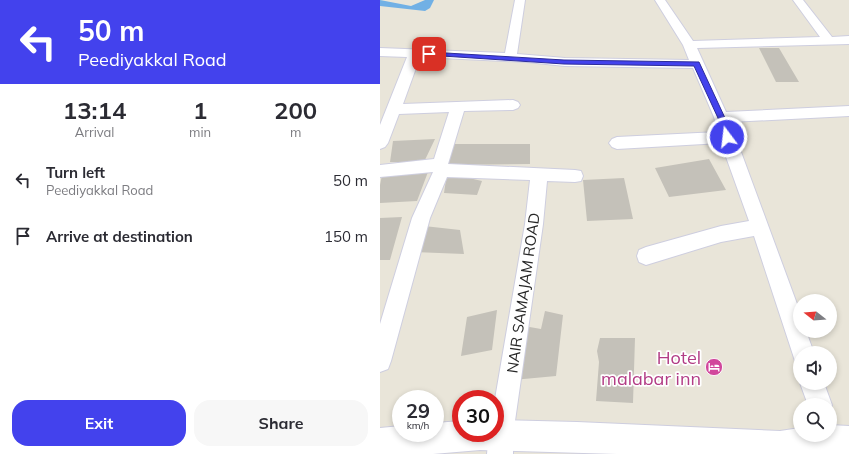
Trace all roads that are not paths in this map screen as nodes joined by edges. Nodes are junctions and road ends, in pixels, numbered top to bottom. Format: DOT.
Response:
graph roads {
  1 [pos="520,0"];
  2 [pos="660,0"];
  3 [pos="798,0"];
  4 [pos="849,40"];
  5 [pos="829,41"];
  6 [pos="689,45"];
  7 [pos="380,52"];
  8 [pos="415,53"];
  9 [pos="510,58"];
  10 [pos="696,64"];
  11 [pos="513,105"];
  12 [pos="458,107"];
  13 [pos="393,109"];
  14 [pos="849,111"];
  15 [pos="721,118"];
  16 [pos="727,137"];
  17 [pos="381,139"];
  18 [pos="617,143"];
  19 [pos="380,171"];
  20 [pos="539,175"];
  21 [pos="575,176"];
  22 [pos="760,228"];
  23 [pos="646,256"];
  24 [pos="801,346"];
  25 [pos="380,360"];
  26 [pos="380,442"];
  27 [pos="818,442"];
  28 [pos="501,445"];
  29 [pos="781,450"];
  1 -- 9 [label="street"];
  2 -- 6 [label="street"];
  3 -- 5 [label="street"];
  4 -- 5 [label="street"];
  5 -- 6 [label="street"];
  6 -- 10 [label="street"];
  7 -- 8 [label="street"];
  8 -- 9 [label="street"];
  8 -- 13 [label="street"];
  9 -- 10 [label="street"];
  10 -- 15 [label="street"];
  11 -- 12 [label="street"];
  12 -- 13 [label="street"];
  12 -- 19 [label="street"];
  13 -- 17 [label="street"];
  14 -- 15 [label="street"];
  15 -- 16 [label="street"];
  16 -- 18 [label="street"];
  16 -- 22 [label="street"];
  20 -- 21 [label="street"];
  20 -- 25 [label="street"];
  20 -- 28 [label="street, NAIR SAMAJAM ROAD"];
  22 -- 23 [label="street"];
  22 -- 24 [label="street"];
  26 -- 28 [label="street"];
  27 -- 29 [label="street"];
  28 -- 29 [label="street"];
}
